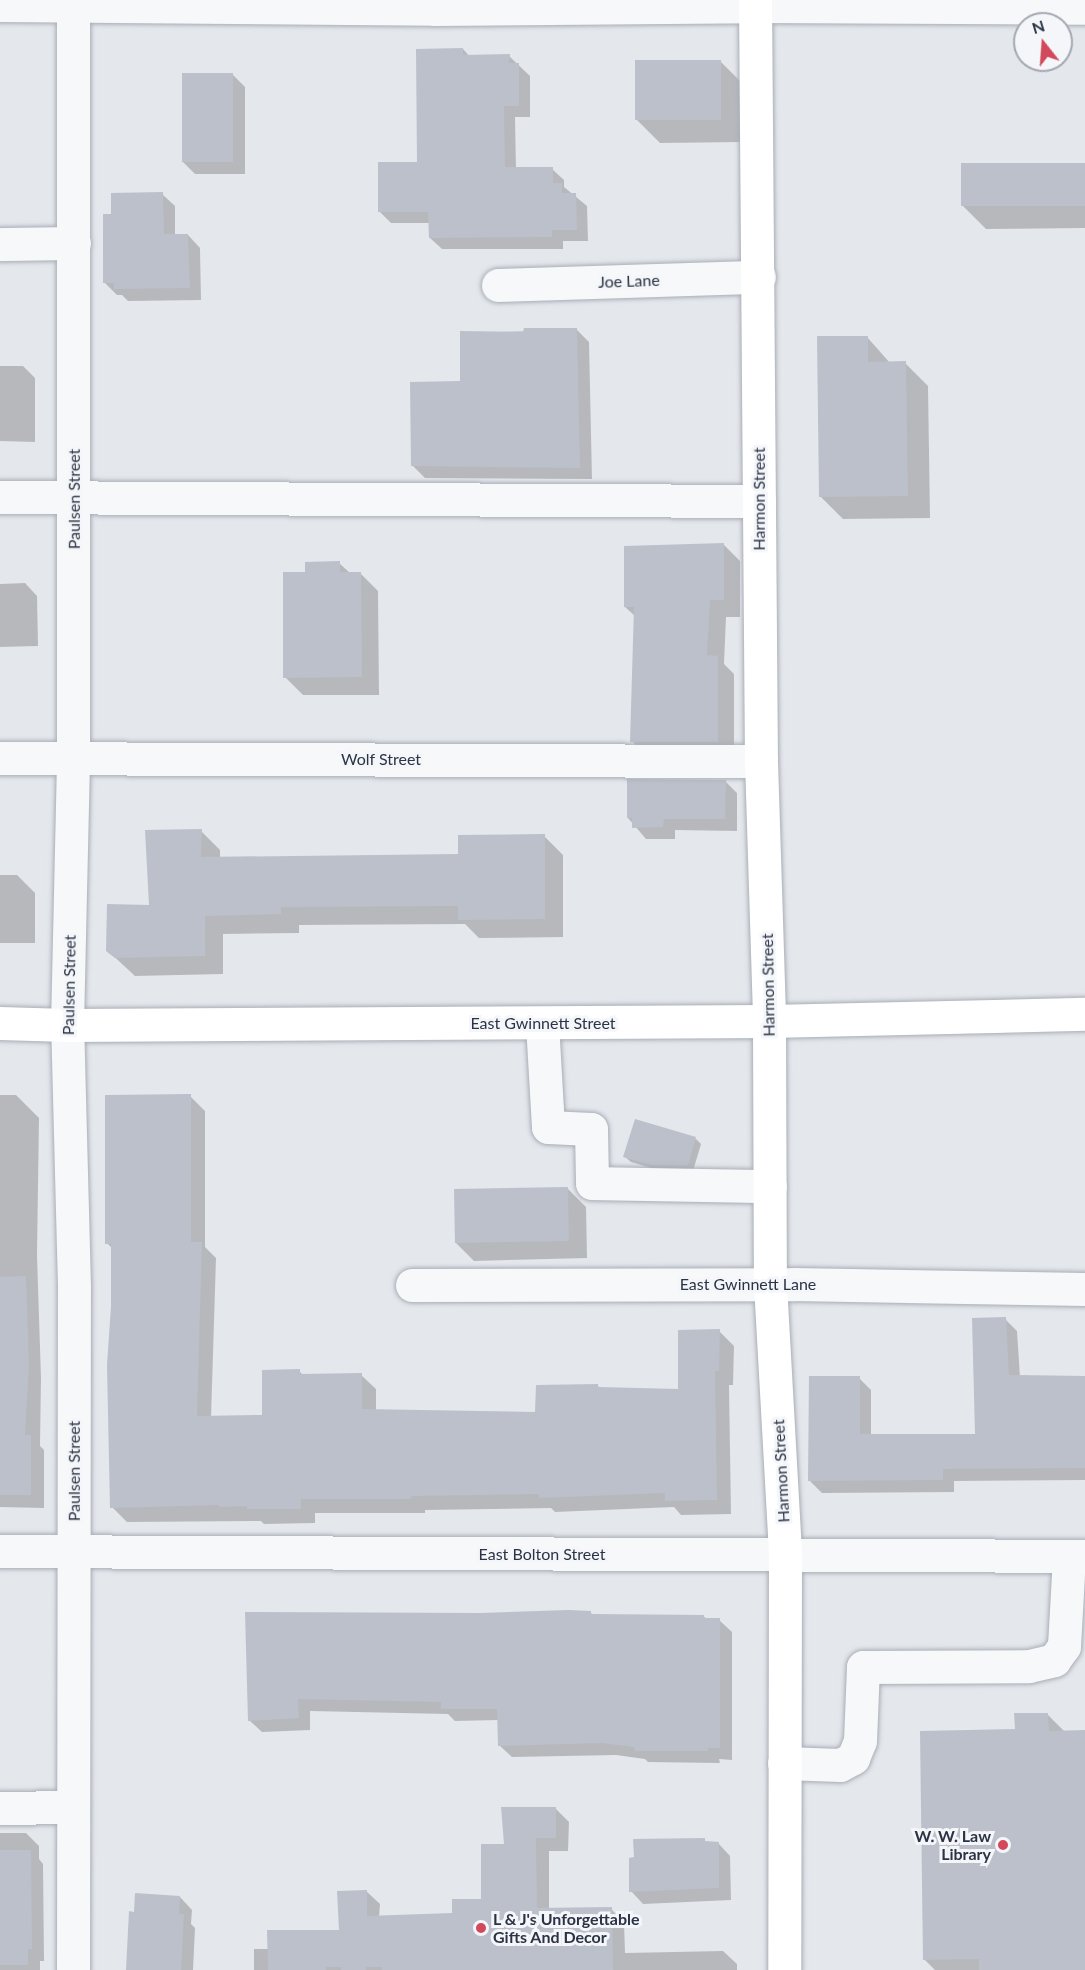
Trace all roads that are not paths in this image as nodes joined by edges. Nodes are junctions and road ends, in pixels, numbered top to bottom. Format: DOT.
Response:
graph roads {
  1 [pos="73,3"];
  2 [pos="755,3"];
  3 [pos="0,5"];
  4 [pos="1085,8"];
  5 [pos="0,243"];
  6 [pos="74,243"];
  7 [pos="759,277"];
  8 [pos="498,285"];
  9 [pos="0,497"];
  10 [pos="74,497"];
  11 [pos="759,501"];
  12 [pos="0,758"];
  13 [pos="73,758"];
  14 [pos="762,761"];
  15 [pos="1085,1014"];
  16 [pos="769,1021"];
  17 [pos="0,1023"];
  18 [pos="542,1023"];
  19 [pos="67,1025"];
  20 [pos="770,1186"];
  21 [pos="771,1284"];
  22 [pos="412,1285"];
  23 [pos="1085,1289"];
  24 [pos="0,1551"];
  25 [pos="74,1552"];
  26 [pos="785,1555"];
  27 [pos="1077,1556"];
  28 [pos="784,1763"];
  29 [pos="0,1808"];
  30 [pos="73,1808"];
  31 [pos="73,1970"];
  32 [pos="784,1970"];
  1 -- 2 [label="street"];
  1 -- 3 [label="street"];
  1 -- 6 [label="street, Paulsen Street"];
  2 -- 4 [label="street"];
  2 -- 7 [label="main road, Harmon Street"];
  5 -- 6 [label="street"];
  6 -- 10 [label="street, Paulsen Street"];
  7 -- 8 [label="street, Joe Lane"];
  7 -- 11 [label="main road, Harmon Street"];
  9 -- 10 [label="street"];
  10 -- 11 [label="street"];
  10 -- 13 [label="street, Paulsen Street"];
  11 -- 14 [label="main road, Harmon Street"];
  12 -- 13 [label="street, Wolf Street"];
  13 -- 14 [label="street, Wolf Street"];
  13 -- 19 [label="street, Paulsen Street"];
  14 -- 16 [label="main road, Harmon Street"];
  15 -- 16 [label="main road, East Gwinnett Street"];
  16 -- 18 [label="main road, East Gwinnett Street"];
  16 -- 20 [label="main road, Harmon Street"];
  17 -- 19 [label="main road, East Gwinnett Street"];
  18 -- 19 [label="main road, East Gwinnett Street"];
  18 -- 20 [label="street"];
  19 -- 25 [label="street, Paulsen Street"];
  20 -- 21 [label="main road, Harmon Street"];
  21 -- 22 [label="street, East Gwinnett Lane"];
  21 -- 23 [label="street, East Gwinnett Lane"];
  21 -- 26 [label="main road, Harmon Street"];
  24 -- 25 [label="street, East Bolton Street"];
  25 -- 26 [label="street, East Bolton Street"];
  25 -- 30 [label="street, Paulsen Street"];
  26 -- 27 [label="street, East Bolton Street"];
  26 -- 28 [label="main road, Harmon Street"];
  27 -- 28 [label="street"];
  28 -- 32 [label="main road, Harmon Street"];
  29 -- 30 [label="street"];
  30 -- 31 [label="street, Paulsen Street"];
}
